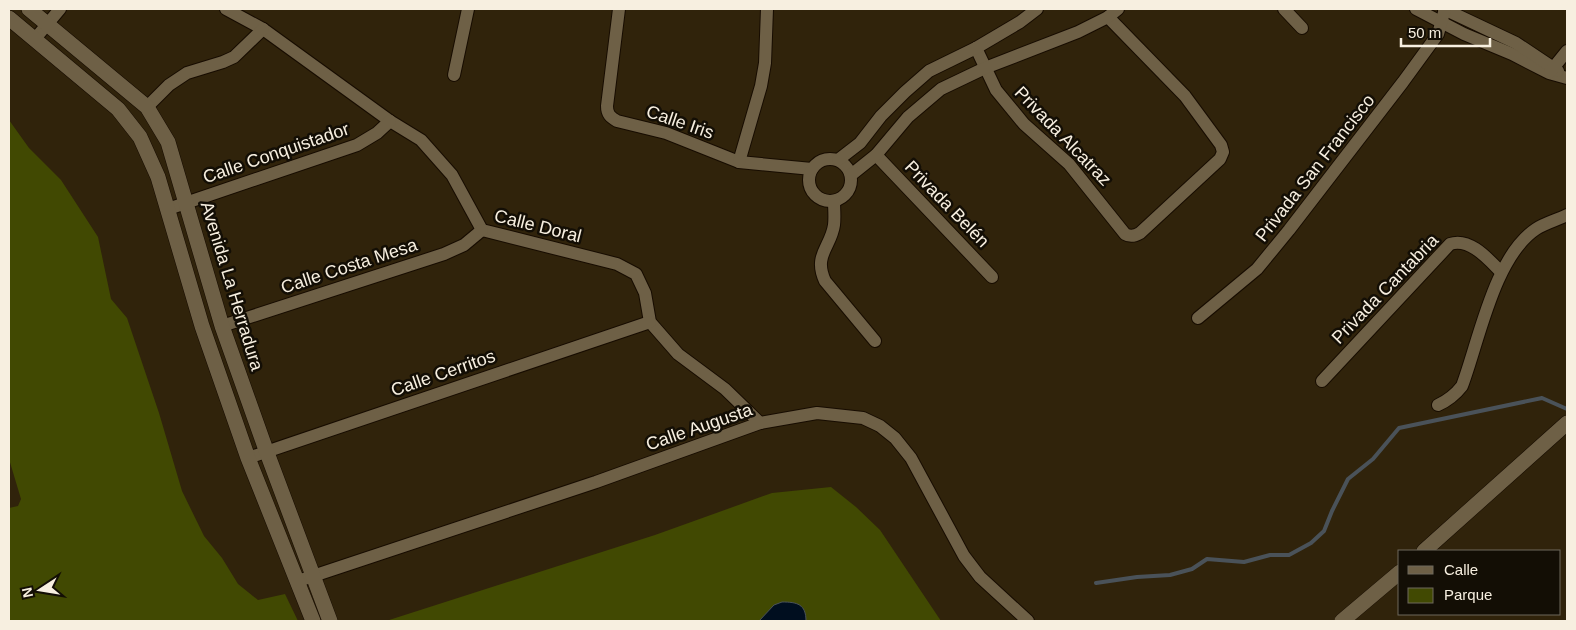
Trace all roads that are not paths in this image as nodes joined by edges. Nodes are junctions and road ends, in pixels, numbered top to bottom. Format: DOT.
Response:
graph roads {
  1 [pos="29,9"];
  2 [pos="60,9"];
  3 [pos="226,9"];
  4 [pos="468,9"];
  5 [pos="619,9"];
  6 [pos="767,9"];
  7 [pos="1037,9"];
  8 [pos="1284,9"];
  9 [pos="1445,9"];
  10 [pos="1419,10"];
  11 [pos="1113,13"];
  12 [pos="9,18"];
  13 [pos="1441,23"];
  14 [pos="47,24"];
  15 [pos="1302,28"];
  16 [pos="263,29"];
  17 [pos="34,40"];
  18 [pos="976,48"];
  19 [pos="1567,51"];
  20 [pos="985,68"];
  21 [pos="1559,73"];
  22 [pos="454,75"];
  23 [pos="147,107"];
  24 [pos="390,121"];
  25 [pos="876,155"];
  26 [pos="838,160"];
  27 [pos="739,162"];
  28 [pos="812,169"];
  29 [pos="851,176"];
  30 [pos="834,201"];
  31 [pos="186,202"];
  32 [pos="168,209"];
  33 [pos="1567,215"];
  34 [pos="482,230"];
  35 [pos="1501,272"];
  36 [pos="992,277"];
  37 [pos="1198,318"];
  38 [pos="650,322"];
  39 [pos="222,326"];
  40 [pos="875,341"];
  41 [pos="1322,381"];
  42 [pos="1438,405"];
  43 [pos="760,423"];
  44 [pos="1567,424"];
  45 [pos="266,450"];
  46 [pos="248,458"];
  47 [pos="1425,550"];
  48 [pos="1398,574"];
  49 [pos="312,576"];
  50 [pos="298,581"];
  51 [pos="313,621"];
  52 [pos="330,621"];
  53 [pos="1028,621"];
  54 [pos="1342,621"];
  1 -- 14 [label="street, Avenida La Herradura"];
  2 -- 14 [label="street"];
  3 -- 16 [label="street, Calle Doral"];
  4 -- 22 [label="street"];
  5 -- 27 [label="street, Calle Iris"];
  6 -- 27 [label="street"];
  7 -- 18 [label="street"];
  8 -- 15 [label="street"];
  9 -- 13 [label="street, Privada San Francisco"];
  9 -- 21 [label="street"];
  10 -- 13 [label="street"];
  11 -- 20 [label="street"];
  11 -- 20 [label="street, Privada Alcatraz"];
  12 -- 17 [label="street"];
  13 -- 21 [label="street"];
  13 -- 37 [label="street, Privada San Francisco"];
  14 -- 17 [label="street"];
  14 -- 23 [label="street, Avenida La Herradura"];
  16 -- 23 [label="street"];
  16 -- 24 [label="street, Calle Doral"];
  17 -- 32 [label="street"];
  18 -- 20 [label="street, Privada Alcatraz"];
  18 -- 26 [label="street"];
  19 -- 21 [label="street"];
  20 -- 25 [label="street"];
  23 -- 31 [label="street, Avenida La Herradura"];
  24 -- 31 [label="street, Calle Conquistador"];
  24 -- 34 [label="street, Calle Doral"];
  25 -- 29 [label="street"];
  25 -- 36 [label="street, Privada Belén"];
  26 -- 28 [label="street"];
  26 -- 29 [label="street"];
  27 -- 28 [label="street, Calle Iris"];
  28 -- 30 [label="street"];
  29 -- 30 [label="street"];
  30 -- 40 [label="street"];
  31 -- 32 [label="street, Calle Conquistador"];
  31 -- 39 [label="street, Avenida La Herradura"];
  32 -- 46 [label="street"];
  33 -- 35 [label="street"];
  34 -- 38 [label="street, Calle Doral"];
  34 -- 39 [label="street, Calle Costa Mesa"];
  35 -- 41 [label="street, Privada Cantabria"];
  35 -- 42 [label="street"];
  38 -- 43 [label="street"];
  38 -- 45 [label="street, Calle Cerritos"];
  39 -- 45 [label="street, Avenida La Herradura"];
  43 -- 49 [label="street, Calle Augusta"];
  43 -- 53 [label="street, Calle Augusta"];
  44 -- 47 [label="street"];
  45 -- 46 [label="street, Calle Cerritos"];
  45 -- 49 [label="street, Avenida La Herradura"];
  46 -- 50 [label="street"];
  48 -- 54 [label="street"];
  49 -- 50 [label="street, Calle Augusta"];
  49 -- 52 [label="street, Avenida La Herradura"];
  50 -- 51 [label="street"];
}
